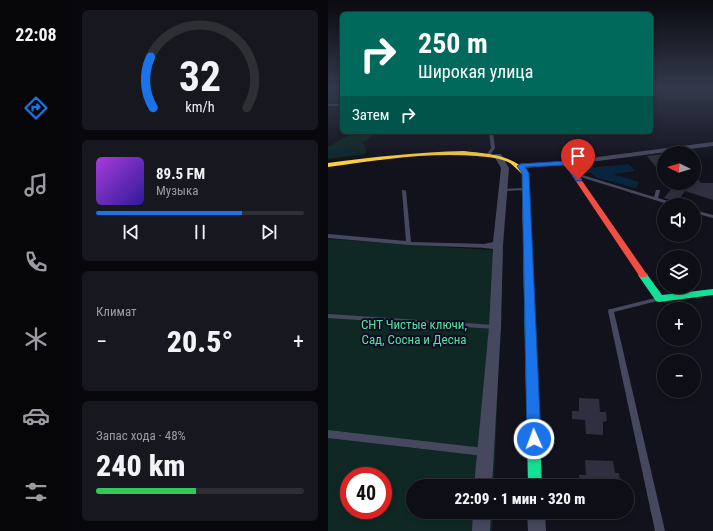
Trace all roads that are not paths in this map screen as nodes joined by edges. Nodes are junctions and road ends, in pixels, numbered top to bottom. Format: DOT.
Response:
graph roads {
  1 [pos="491,134"];
  2 [pos="713,144"];
  3 [pos="494,155"];
  4 [pos="567,163"];
  5 [pos="328,165"];
  6 [pos="520,166"];
  7 [pos="574,174"];
  8 [pos="503,190"];
  9 [pos="526,190"];
  10 [pos="404,191"];
  11 [pos="658,191"];
  12 [pos="656,199"];
  13 [pos="701,213"];
  14 [pos="713,217"];
  15 [pos="328,236"];
  16 [pos="409,243"];
  17 [pos="493,245"];
  18 [pos="713,292"];
  19 [pos="659,299"];
  20 [pos="328,316"];
  21 [pos="495,327"];
  22 [pos="328,434"];
  23 [pos="485,452"];
  24 [pos="483,479"];
  25 [pos="536,479"];
  26 [pos="482,519"];
  27 [pos="536,519"];
  28 [pos="481,531"];
  29 [pos="537,531"];
  30 [pos="660,531"];
  1 -- 3 [label="lane"];
  2 -- 4 [label="street"];
  3 -- 5 [label="street"];
  3 -- 6 [label="street"];
  3 -- 8 [label="street"];
  4 -- 6 [label="street"];
  4 -- 7 [label="street"];
  6 -- 9 [label="street"];
  7 -- 12 [label="lane"];
  7 -- 19 [label="street"];
  8 -- 9 [label="lane"];
  8 -- 17 [label="street"];
  9 -- 25 [label="street"];
  10 -- 16 [label="lane"];
  11 -- 12 [label="lane"];
  13 -- 14 [label="lane"];
  15 -- 16 [label="lane"];
  16 -- 17 [label="lane"];
  17 -- 21 [label="street"];
  18 -- 19 [label="street"];
  19 -- 30 [label="lane"];
  20 -- 21 [label="lane"];
  21 -- 23 [label="street"];
  22 -- 23 [label="lane"];
  23 -- 24 [label="street"];
  26 -- 28 [label="street"];
  27 -- 29 [label="street"];
}
